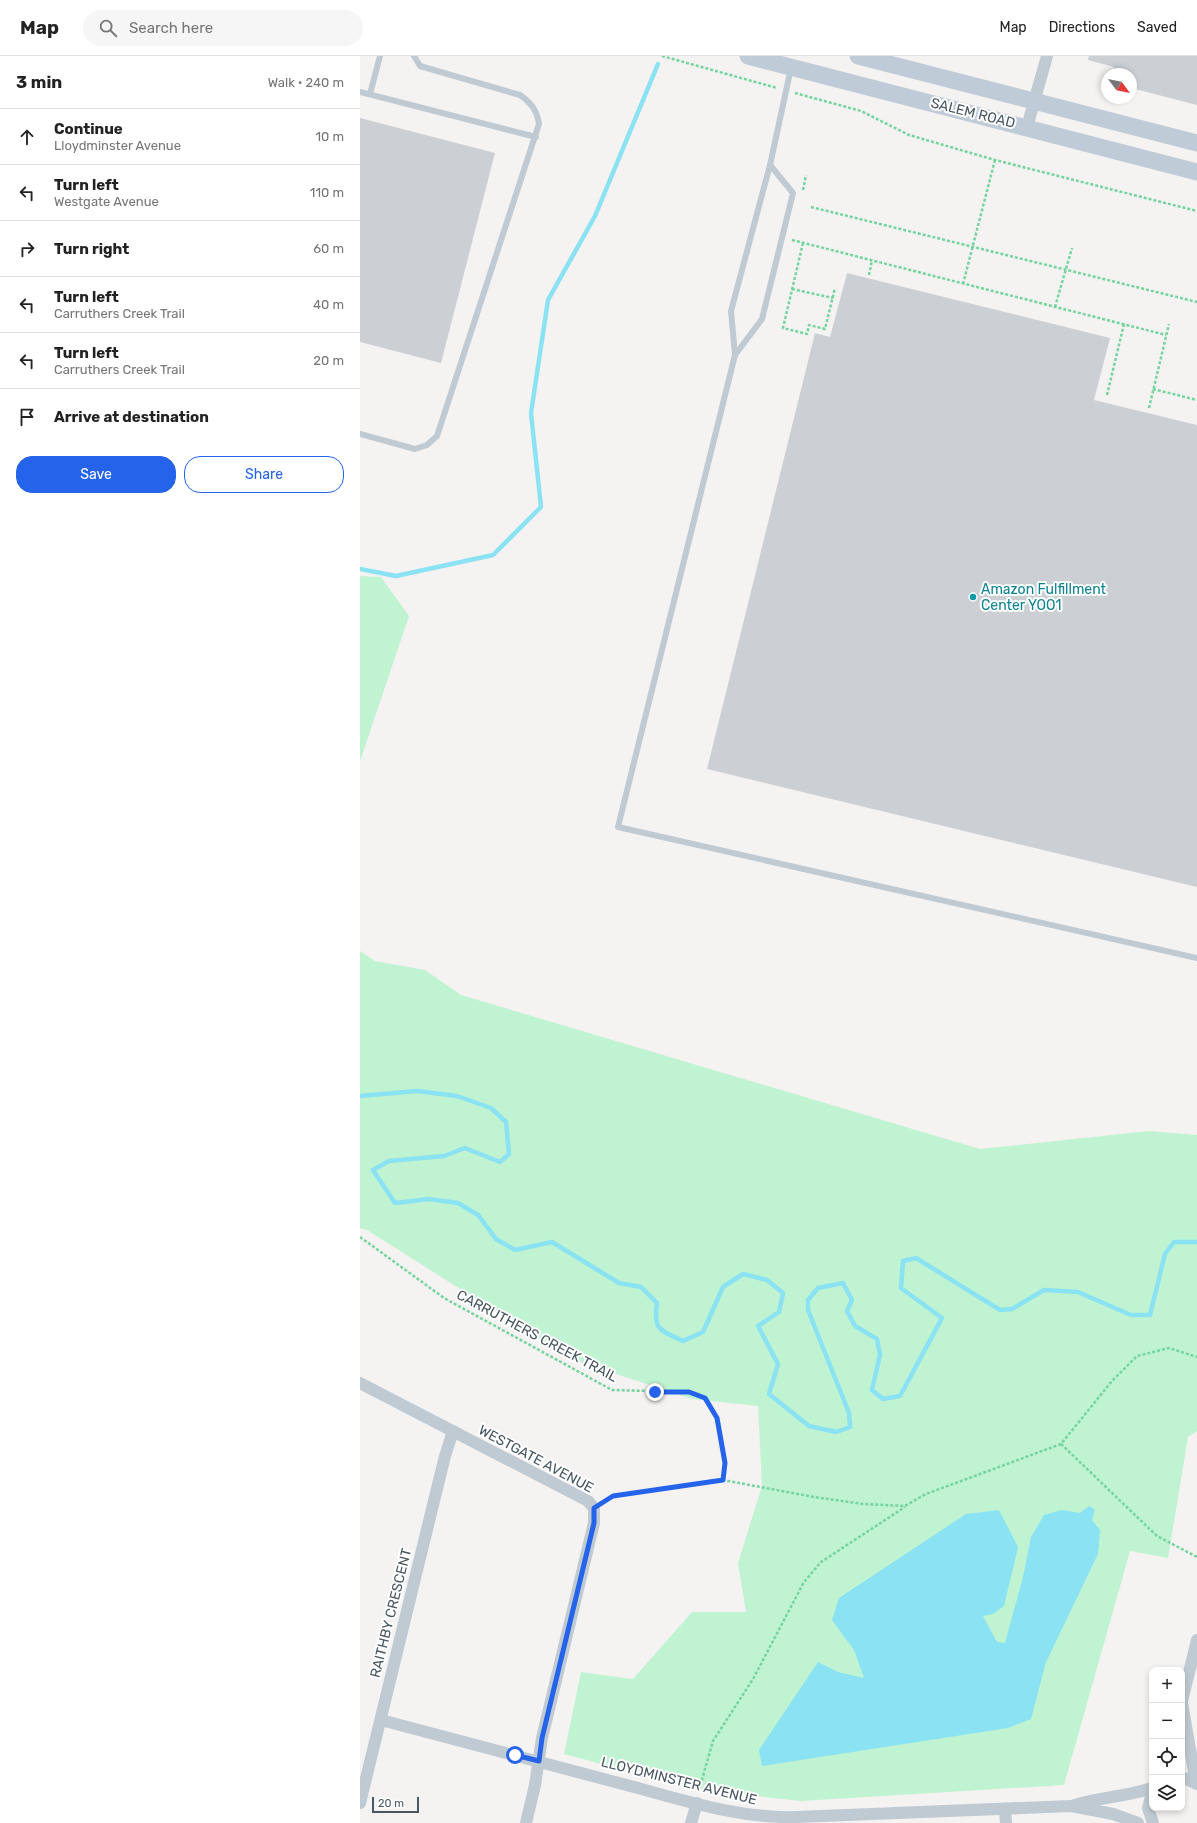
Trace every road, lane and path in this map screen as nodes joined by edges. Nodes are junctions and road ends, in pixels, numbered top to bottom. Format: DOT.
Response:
graph roads {
  1 [pos="380,56"];
  2 [pos="414,56"];
  3 [pos="662,56"];
  4 [pos="748,56"];
  5 [pos="858,56"];
  6 [pos="1047,56"];
  7 [pos="791,67"];
  8 [pos="786,90"];
  9 [pos="360,92"];
  10 [pos="370,94"];
  11 [pos="1035,101"];
  12 [pos="1027,127"];
  13 [pos="536,137"];
  14 [pos="1197,143"];
  15 [pos="995,160"];
  16 [pos="770,166"];
  17 [pos="1197,172"];
  18 [pos="806,174"];
  19 [pos="801,196"];
  20 [pos="811,207"];
  21 [pos="1197,211"];
  22 [pos="793,233"];
  23 [pos="803,243"];
  24 [pos="973,248"];
  25 [pos="1072,248"];
  26 [pos="872,260"];
  27 [pos="1065,270"];
  28 [pos="869,275"];
  29 [pos="964,284"];
  30 [pos="835,288"];
  31 [pos="792,289"];
  32 [pos="833,298"];
  33 [pos="1197,302"];
  34 [pos="1054,307"];
  35 [pos="1124,324"];
  36 [pos="1169,324"];
  37 [pos="1166,335"];
  38 [pos="735,355"];
  39 [pos="1153,389"];
  40 [pos="1107,395"];
  41 [pos="1197,400"];
  42 [pos="1149,408"];
  43 [pos="360,434"];
  44 [pos="1197,958"];
  45 [pos="360,1237"];
  46 [pos="1197,1357"];
  47 [pos="360,1383"];
  48 [pos="453,1431"];
  49 [pos="1061,1444"];
  50 [pos="723,1480"];
  51 [pos="905,1506"];
  52 [pos="594,1508"];
  53 [pos="1197,1557"];
  54 [pos="1197,1640"];
  55 [pos="1185,1690"];
  56 [pos="1182,1703"];
  57 [pos="381,1720"];
  58 [pos="539,1761"];
  59 [pos="1185,1778"];
  60 [pos="1197,1783"];
  61 [pos="1149,1789"];
  62 [pos="360,1803"];
  63 [pos="697,1803"];
  64 [pos="1071,1806"];
  65 [pos="1005,1810"];
  66 [pos="1149,1811"];
  67 [pos="844,1819"];
  68 [pos="526,1823"];
  69 [pos="691,1823"];
  70 [pos="1006,1823"];
  71 [pos="1138,1823"];
  72 [pos="1153,1823"];
  1 -- 10 [label="lane"];
  2 -- 13 [label="lane"];
  3 -- 8 [label="path"];
  4 -- 7 [label="main road, SALEM ROAD"];
  5 -- 11 [label="main road, SALEM ROAD"];
  6 -- 11 [label="street"];
  7 -- 8 [label="lane"];
  7 -- 12 [label="main road, SALEM ROAD"];
  8 -- 15 [label="path"];
  8 -- 16 [label="lane"];
  9 -- 10 [label="lane"];
  10 -- 13 [label="lane"];
  11 -- 12 [label="street"];
  11 -- 14 [label="main road, SALEM ROAD"];
  12 -- 17 [label="main road, SALEM ROAD"];
  13 -- 43 [label="lane"];
  15 -- 21 [label="path"];
  15 -- 24 [label="path"];
  16 -- 38 [label="lane"];
  16 -- 38 [label="lane"];
  18 -- 19 [label="path"];
  20 -- 24 [label="path"];
  22 -- 23 [label="path"];
  23 -- 26 [label="path"];
  23 -- 31 [label="path"];
  24 -- 27 [label="path"];
  24 -- 29 [label="path"];
  25 -- 27 [label="path"];
  26 -- 28 [label="path"];
  26 -- 29 [label="path"];
  27 -- 33 [label="path"];
  27 -- 34 [label="path"];
  29 -- 34 [label="path"];
  30 -- 32 [label="path"];
  31 -- 32 [label="path"];
  31 -- 32 [label="path"];
  34 -- 35 [label="path"];
  35 -- 37 [label="path"];
  35 -- 40 [label="path"];
  36 -- 37 [label="path"];
  37 -- 39 [label="path"];
  38 -- 44 [label="lane"];
  39 -- 41 [label="path"];
  39 -- 42 [label="path"];
  45 -- 50 [label="path, CARRUTHERS CREEK TRAIL"];
  46 -- 49 [label="path"];
  47 -- 48 [label="street, WESTGATE AVENUE"];
  48 -- 52 [label="street, WESTGATE AVENUE"];
  48 -- 57 [label="street, RAITHBY CRESCENT"];
  49 -- 51 [label="path"];
  49 -- 53 [label="path"];
  50 -- 51 [label="path"];
  50 -- 52 [label="path"];
  51 -- 63 [label="path"];
  52 -- 58 [label="street, WESTGATE AVENUE"];
  54 -- 55 [label="street"];
  56 -- 60 [label="street"];
  57 -- 58 [label="street, LLOYDMINSTER AVENUE"];
  57 -- 62 [label="street, RAITHBY CRESCENT"];
  58 -- 63 [label="street, LLOYDMINSTER AVENUE"];
  58 -- 68 [label="street, WESTGATE AVENUE"];
  59 -- 60 [label="street"];
  61 -- 64 [label="street, LLOYDMINSTER AVENUE"];
  63 -- 67 [label="street, LLOYDMINSTER AVENUE"];
  63 -- 69 [label="street"];
  64 -- 65 [label="street, LLOYDMINSTER AVENUE"];
  64 -- 71 [label="street, LLOYDMINSTER AVENUE"];
  65 -- 67 [label="street, LLOYDMINSTER AVENUE"];
  65 -- 70 [label="street"];
  66 -- 72 [label="street"];
}
